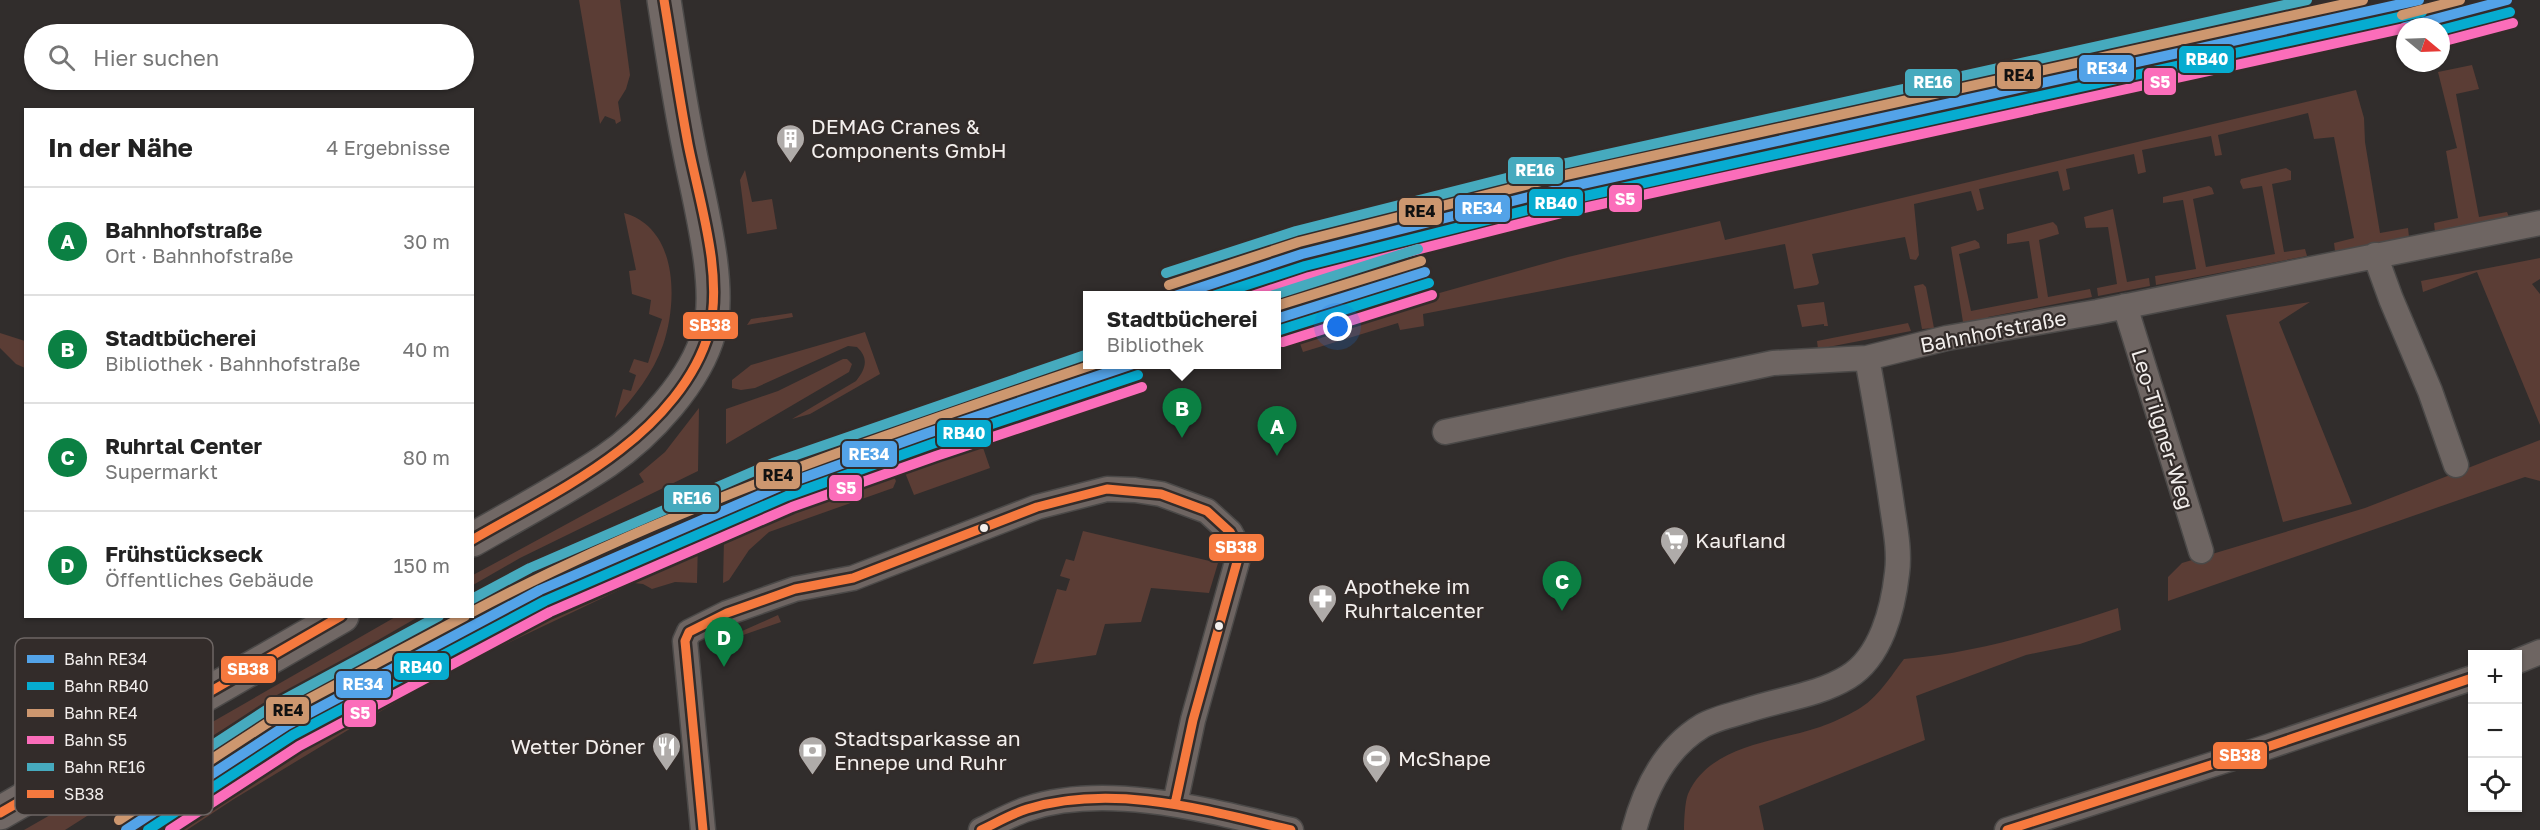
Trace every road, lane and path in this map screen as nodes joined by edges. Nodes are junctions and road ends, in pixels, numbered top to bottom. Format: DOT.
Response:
graph roads {
  1 [pos="664,0"];
  2 [pos="2540,224"];
  3 [pos="2375,255"];
  4 [pos="2125,306"];
  5 [pos="1867,358"];
  6 [pos="1456,430"];
  7 [pos="2456,465"];
  8 [pos="474,539"];
  9 [pos="2201,551"];
  10 [pos="339,618"];
  11 [pos="2540,652"];
  12 [pos="2522,659"];
  13 [pos="2468,679"];
  14 [pos="213,690"];
  15 [pos="15,804"];
  16 [pos="1175,804"];
  17 [pos="0,813"];
  18 [pos="703,830"];
  19 [pos="981,830"];
  20 [pos="1291,830"];
  21 [pos="1634,830"];
  22 [pos="2007,830"];
  1 -- 8 [label="main road"];
  2 -- 3 [label="street, Bahnhofstraße"];
  3 -- 4 [label="street, Bahnhofstraße"];
  3 -- 7 [label="street"];
  4 -- 5 [label="street, Bahnhofstraße"];
  4 -- 9 [label="street, Leo-Tilgner-Weg"];
  5 -- 6 [label="street, Bahnhofstraße"];
  5 -- 21 [label="street"];
  10 -- 14 [label="main road"];
  11 -- 12 [label="street"];
  13 -- 22 [label="street"];
  15 -- 17 [label="main road"];
  16 -- 18 [label="street"];
  16 -- 19 [label="street"];
  16 -- 20 [label="street"];
}
